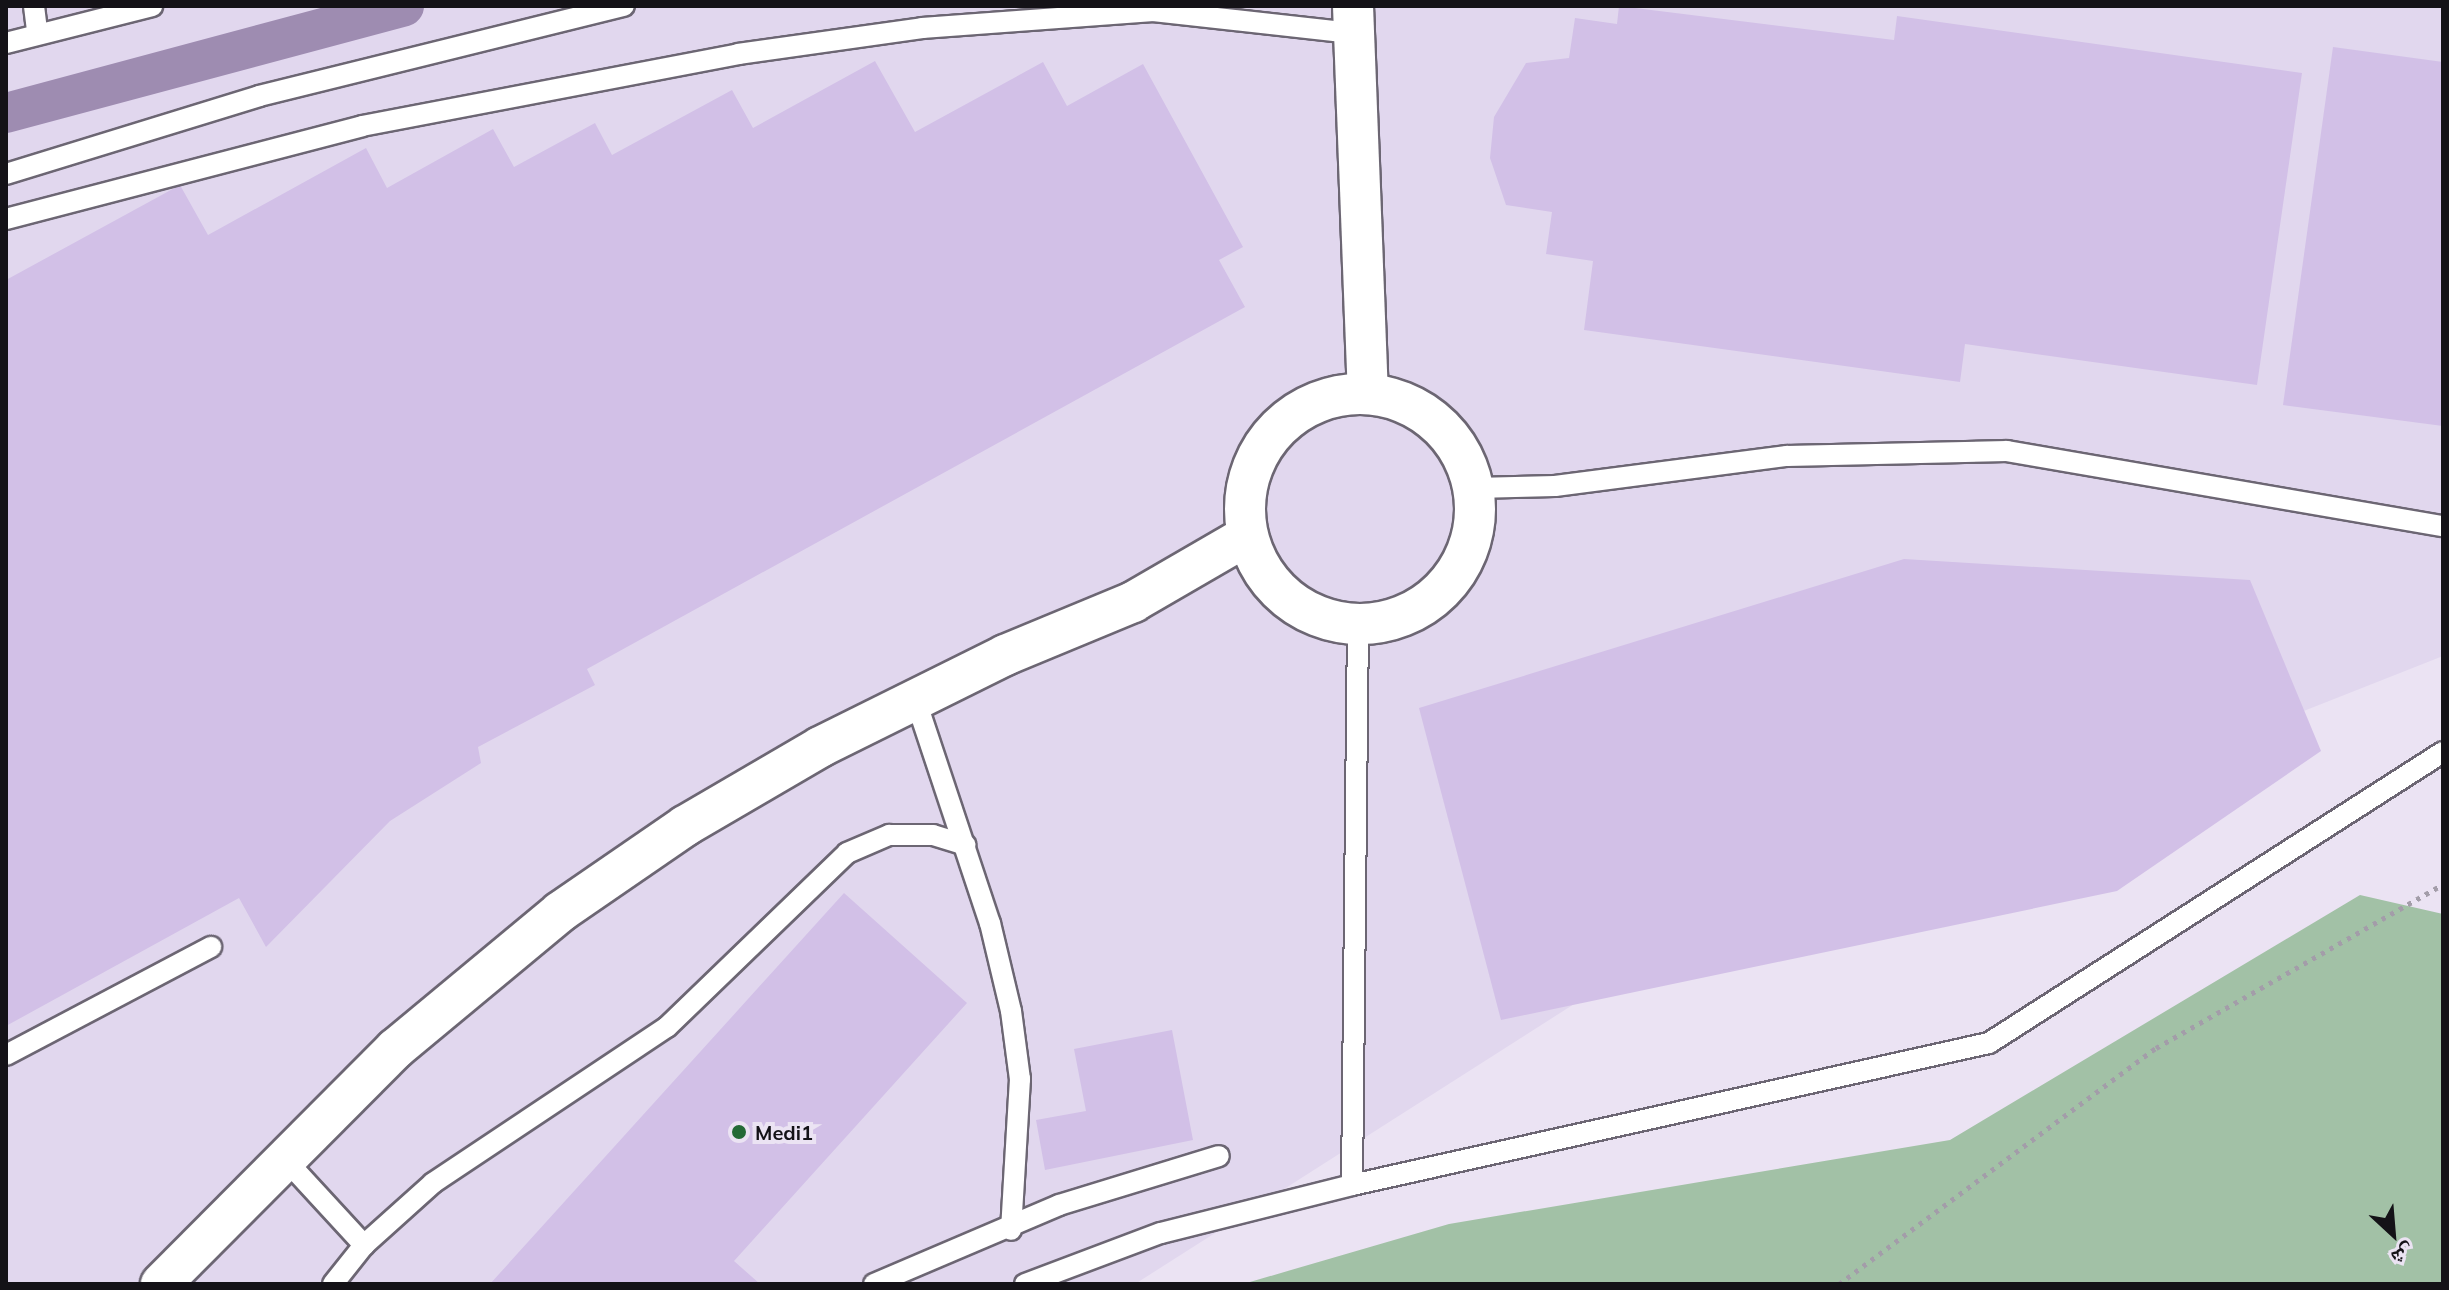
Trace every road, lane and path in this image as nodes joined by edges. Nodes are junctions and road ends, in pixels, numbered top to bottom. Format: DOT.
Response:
graph roads {
  1 [pos="34,6"];
  2 [pos="152,6"];
  3 [pos="624,6"];
  4 [pos="1352,20"];
  5 [pos="37,32"];
  6 [pos="6,43"];
  7 [pos="6,174"];
  8 [pos="6,219"];
  9 [pos="1368,393"];
  10 [pos="1475,488"];
  11 [pos="2443,526"];
  12 [pos="1247,536"];
  13 [pos="1358,625"];
  14 [pos="915,698"];
  15 [pos="2443,752"];
  16 [pos="966,845"];
  17 [pos="2443,884"];
  18 [pos="211,947"];
  19 [pos="6,1055"];
  20 [pos="1219,1156"];
  21 [pos="283,1157"];
  22 [pos="1352,1185"];
  23 [pos="1011,1230"];
  24 [pos="364,1245"];
  25 [pos="161,1284"];
  26 [pos="333,1284"];
  27 [pos="874,1284"];
  28 [pos="1025,1284"];
  29 [pos="1839,1284"];
  1 -- 5 [label="lane"];
  2 -- 5 [label="lane"];
  3 -- 7 [label="lane"];
  4 -- 8 [label="lane"];
  4 -- 9 [label="street"];
  5 -- 6 [label="lane"];
  9 -- 10 [label="street"];
  9 -- 12 [label="street"];
  10 -- 11 [label="lane"];
  10 -- 13 [label="street"];
  12 -- 13 [label="street"];
  12 -- 14 [label="street"];
  13 -- 22 [label="lane"];
  14 -- 16 [label="lane"];
  14 -- 21 [label="street"];
  15 -- 22 [label="lane"];
  16 -- 23 [label="lane"];
  16 -- 24 [label="lane"];
  17 -- 29 [label="path"];
  18 -- 19 [label="lane"];
  20 -- 23 [label="lane"];
  21 -- 24 [label="lane"];
  21 -- 25 [label="street"];
  22 -- 28 [label="lane"];
  23 -- 27 [label="lane"];
  24 -- 26 [label="lane"];
}
